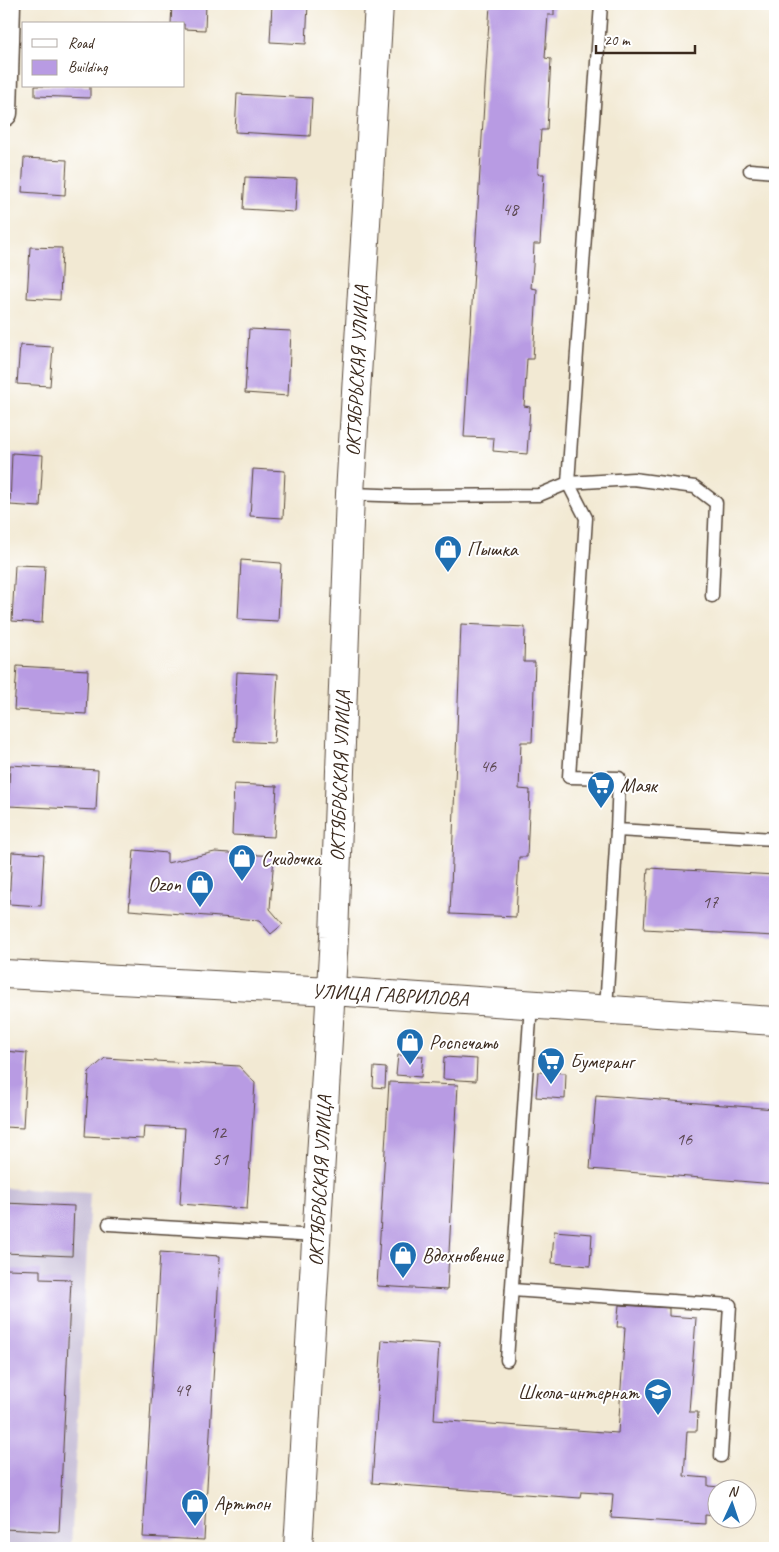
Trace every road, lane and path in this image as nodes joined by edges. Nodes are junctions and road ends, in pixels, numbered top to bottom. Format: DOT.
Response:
graph roads {
  1 [pos="7,4"];
  2 [pos="379,4"];
  3 [pos="601,4"];
  4 [pos="4,112"];
  5 [pos="750,170"];
  6 [pos="775,172"];
  7 [pos="568,483"];
  8 [pos="350,494"];
  9 [pos="712,596"];
  10 [pos="617,830"];
  11 [pos="775,839"];
  12 [pos="4,974"];
  13 [pos="331,991"];
  14 [pos="530,1004"];
  15 [pos="606,1009"];
  16 [pos="775,1021"];
  17 [pos="109,1224"];
  18 [pos="317,1236"];
  19 [pos="512,1290"];
  20 [pos="507,1360"];
  21 [pos="721,1456"];
  22 [pos="298,1548"];
  1 -- 4 [label="street"];
  2 -- 8 [label="street, ОКТЯБРЬСКАЯ УЛИЦА"];
  3 -- 7 [label="lane"];
  5 -- 6 [label="lane"];
  7 -- 8 [label="lane"];
  7 -- 9 [label="lane"];
  7 -- 10 [label="lane"];
  8 -- 13 [label="street, ОКТЯБРЬСКАЯ УЛИЦА"];
  10 -- 11 [label="lane"];
  10 -- 15 [label="lane"];
  12 -- 13 [label="street, УЛИЦА ГАВРИЛОВА"];
  13 -- 14 [label="street, УЛИЦА ГАВРИЛОВА"];
  13 -- 18 [label="street, ОКТЯБРЬСКАЯ УЛИЦА"];
  14 -- 15 [label="street, УЛИЦА ГАВРИЛОВА"];
  14 -- 19 [label="lane"];
  15 -- 16 [label="street, УЛИЦА ГАВРИЛОВА"];
  17 -- 18 [label="lane"];
  18 -- 22 [label="street, ОКТЯБРЬСКАЯ УЛИЦА"];
  19 -- 20 [label="lane"];
  19 -- 21 [label="lane"];
}
